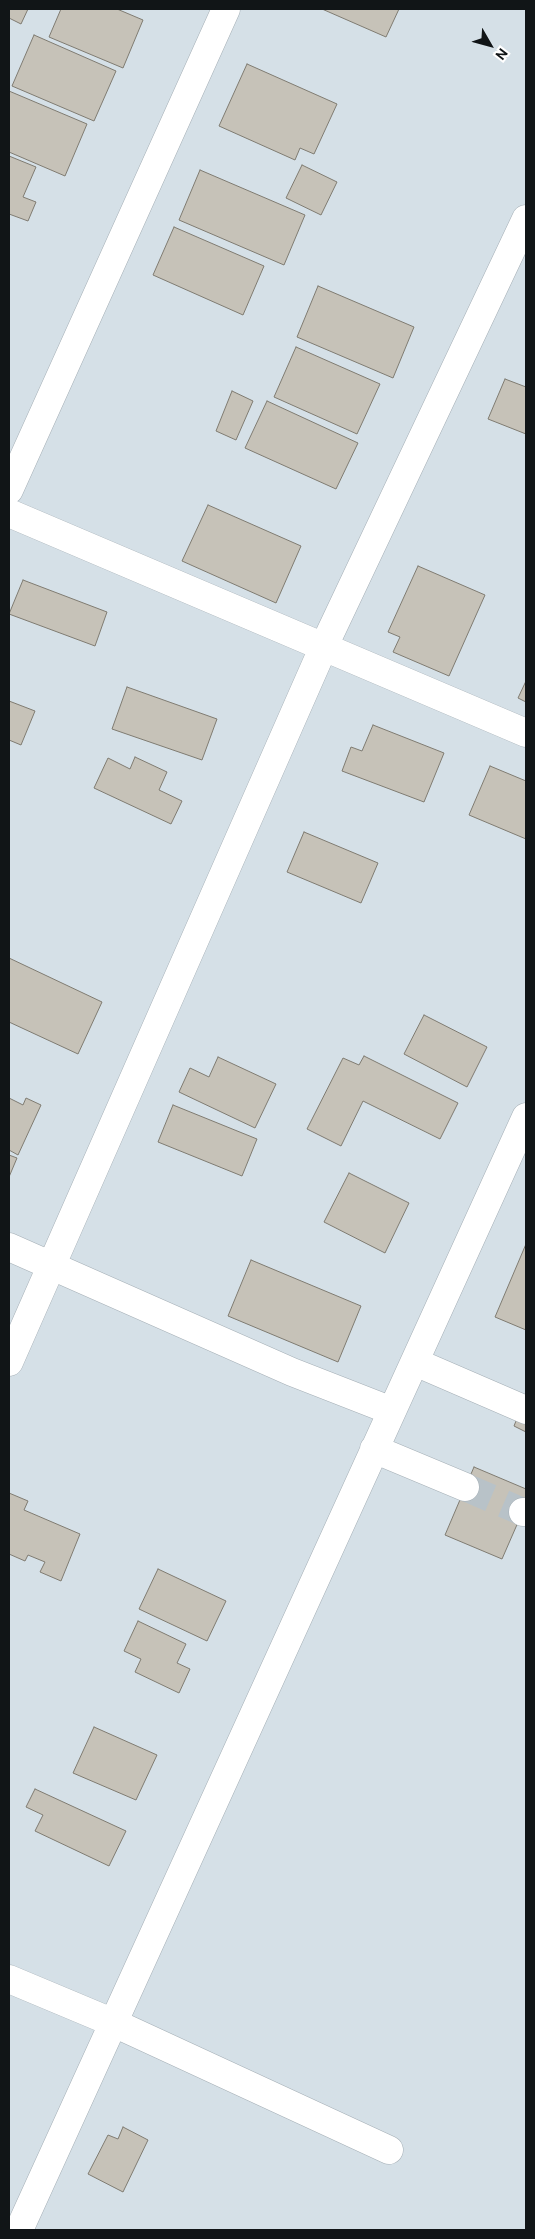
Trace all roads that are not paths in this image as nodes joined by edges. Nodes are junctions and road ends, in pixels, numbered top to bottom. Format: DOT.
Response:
graph roads {
  1 [pos="226,9"];
  2 [pos="526,218"];
  3 [pos="9,490"];
  4 [pos="9,513"];
  5 [pos="324,646"];
  6 [pos="526,733"];
  7 [pos="526,1117"];
  8 [pos="9,1247"];
  9 [pos="52,1265"];
  10 [pos="9,1362"];
  11 [pos="415,1362"];
  12 [pos="526,1410"];
  13 [pos="392,1411"];
  14 [pos="374,1450"];
  15 [pos="465,1487"];
  16 [pos="9,1979"];
  17 [pos="114,2023"];
  18 [pos="389,2150"];
  19 [pos="19,2230"];
  1 -- 3 [label="street"];
  2 -- 5 [label="street"];
  4 -- 5 [label="street"];
  5 -- 6 [label="street"];
  5 -- 9 [label="street"];
  7 -- 11 [label="street"];
  8 -- 9 [label="street"];
  9 -- 10 [label="street"];
  9 -- 13 [label="street"];
  11 -- 12 [label="street"];
  11 -- 13 [label="street"];
  13 -- 14 [label="street"];
  14 -- 15 [label="street"];
  14 -- 17 [label="street"];
  16 -- 17 [label="street"];
  17 -- 18 [label="street"];
  17 -- 19 [label="street"];
}
